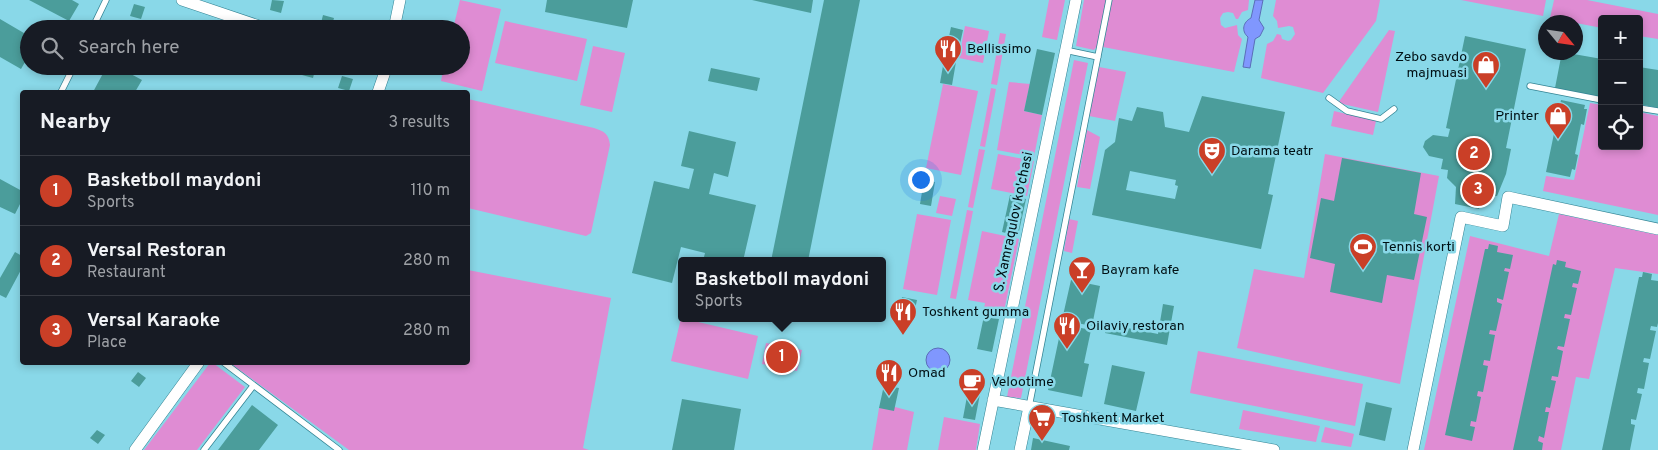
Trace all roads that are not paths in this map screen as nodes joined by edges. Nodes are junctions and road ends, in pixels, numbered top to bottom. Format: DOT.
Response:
graph roads {
  1 [pos="106,0"];
  2 [pos="182,0"];
  3 [pos="400,0"];
  4 [pos="1076,0"];
  5 [pos="1109,0"];
  6 [pos="96,20"];
  7 [pos="241,20"];
  8 [pos="396,20"];
  9 [pos="1065,50"];
  10 [pos="1098,57"];
  11 [pos="70,75"];
  12 [pos="383,75"];
  13 [pos="1530,86"];
  14 [pos="62,90"];
  15 [pos="379,90"];
  16 [pos="1329,98"];
  17 [pos="1598,99"];
  18 [pos="1394,109"];
  19 [pos="1643,109"];
  20 [pos="1658,111"];
  21 [pos="1658,229"];
  22 [pos="197,365"];
  23 [pos="227,365"];
  24 [pos="253,386"];
  25 [pos="993,400"];
  26 [pos="1029,407"];
  27 [pos="135,450"];
  28 [pos="204,450"];
  29 [pos="339,450"];
  30 [pos="983,450"];
  31 [pos="1020,450"];
  32 [pos="1274,450"];
  33 [pos="1414,450"];
  1 -- 6 [label="lane"];
  2 -- 7 [label="street"];
  3 -- 8 [label="street"];
  4 -- 9 [label="street, S. Xamraqulov ko'chasi"];
  5 -- 10 [label="lane"];
  9 -- 10 [label="lane"];
  9 -- 25 [label="street, S. Xamraqulov ko'chasi"];
  10 -- 26 [label="lane"];
  11 -- 14 [label="lane"];
  12 -- 15 [label="street"];
  13 -- 17 [label="lane"];
  16 -- 18 [label="lane"];
  19 -- 20 [label="lane"];
  21 -- 33 [label="street"];
  22 -- 27 [label="street"];
  23 -- 24 [label="lane"];
  24 -- 28 [label="lane"];
  24 -- 29 [label="lane"];
  25 -- 26 [label="street"];
  25 -- 30 [label="street, S. Xamraqulov ko'chasi"];
  26 -- 31 [label="street"];
  26 -- 32 [label="street"];
}
